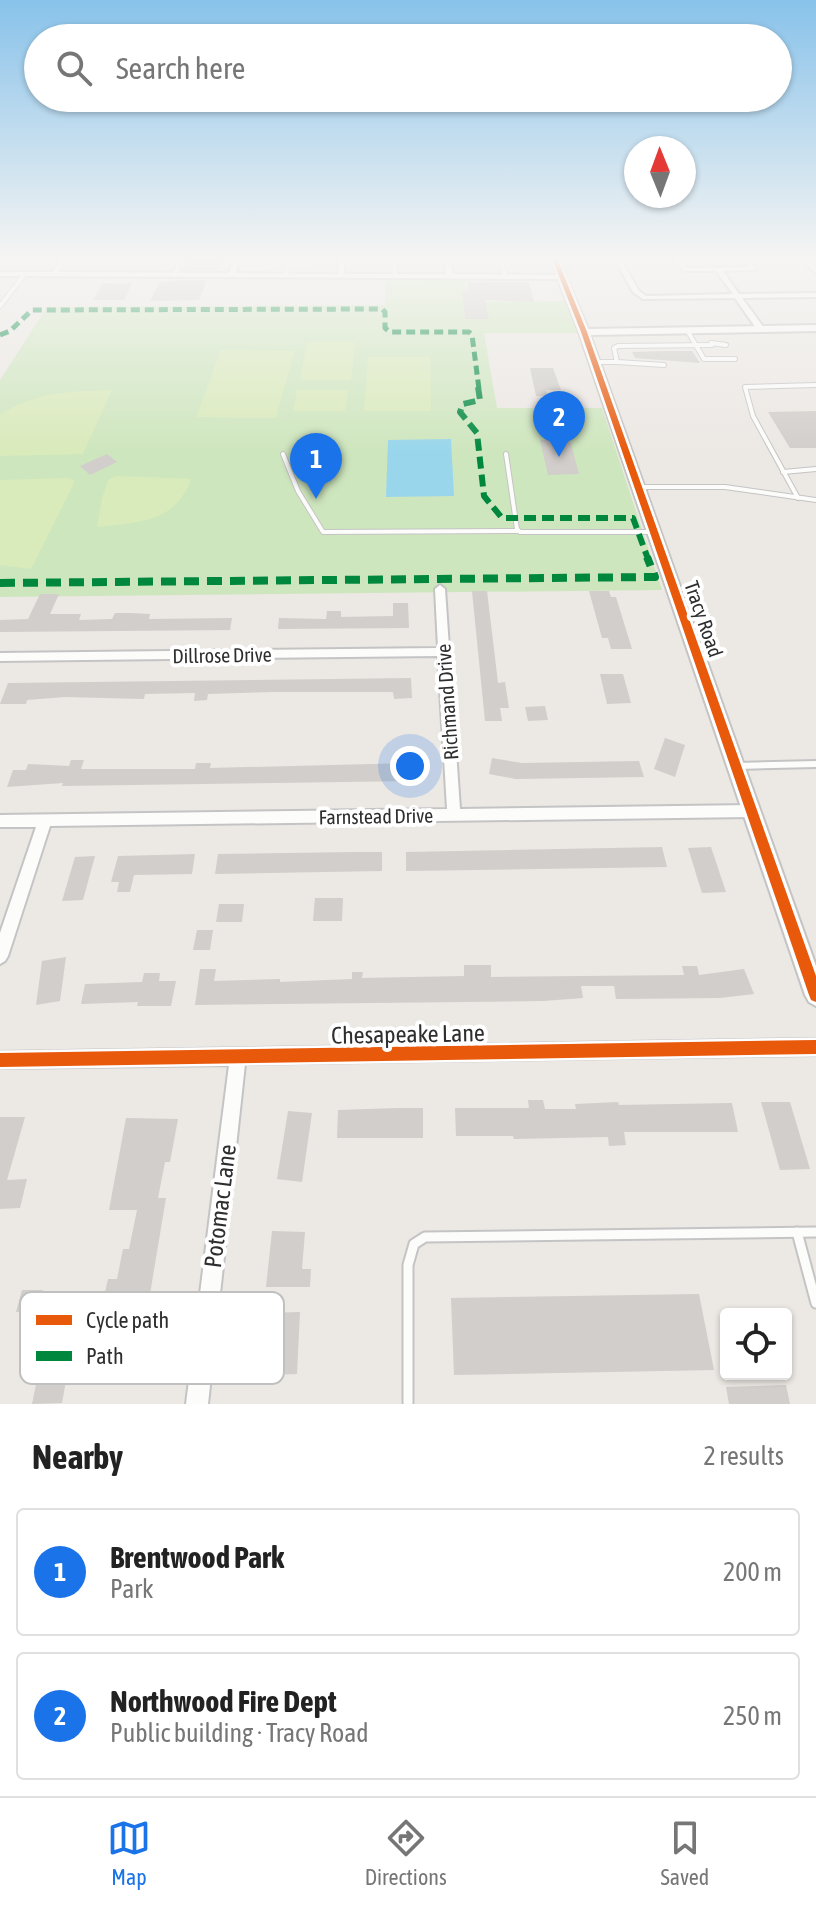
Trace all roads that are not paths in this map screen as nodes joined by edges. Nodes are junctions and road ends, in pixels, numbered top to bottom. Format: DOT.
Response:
graph roads {
  1 [pos="580,322"];
  2 [pos="756,322"];
  3 [pos="816,328"];
  4 [pos="761,329"];
  5 [pos="687,330"];
  6 [pos="644,331"];
  7 [pos="584,332"];
  8 [pos="695,343"];
  9 [pos="650,344"];
  10 [pos="726,345"];
  11 [pos="716,352"];
  12 [pos="730,352"];
  13 [pos="721,359"];
  14 [pos="594,362"];
  15 [pos="617,362"];
  16 [pos="664,365"];
  17 [pos="816,385"];
  18 [pos="283,454"];
  19 [pos="506,454"];
  20 [pos="816,469"];
  21 [pos="783,472"];
  22 [pos="638,487"];
  23 [pos="798,498"];
  24 [pos="816,500"];
  25 [pos="518,531"];
  26 [pos="654,532"];
  27 [pos="440,589"];
  28 [pos="444,652"];
  29 [pos="0,657"];
  30 [pos="816,764"];
  31 [pos="737,766"];
  32 [pos="752,811"];
  33 [pos="454,815"];
  34 [pos="0,821"];
  35 [pos="45,821"];
  36 [pos="0,956"];
  37 [pos="816,995"];
  38 [pos="816,1047"];
  39 [pos="238,1056"];
  40 [pos="0,1060"];
  41 [pos="797,1232"];
  42 [pos="816,1232"];
  43 [pos="210,1292"];
  44 [pos="816,1303"];
  45 [pos="199,1384"];
  46 [pos="197,1404"];
  47 [pos="408,1404"];
  1 -- 7 [label="street, Tracy Road"];
  2 -- 4 [label="street"];
  3 -- 4 [label="street"];
  4 -- 5 [label="street"];
  5 -- 6 [label="street"];
  5 -- 8 [label="lane"];
  6 -- 7 [label="street"];
  6 -- 9 [label="lane"];
  7 -- 14 [label="street, Tracy Road"];
  8 -- 9 [label="lane"];
  8 -- 10 [label="lane"];
  8 -- 13 [label="lane"];
  9 -- 15 [label="lane"];
  11 -- 13 [label="lane"];
  12 -- 13 [label="lane"];
  14 -- 15 [label="lane"];
  14 -- 22 [label="street, Tracy Road"];
  15 -- 16 [label="lane"];
  17 -- 21 [label="lane"];
  18 -- 25 [label="lane"];
  19 -- 25 [label="lane"];
  20 -- 21 [label="lane"];
  21 -- 23 [label="lane"];
  22 -- 23 [label="lane"];
  22 -- 26 [label="street, Tracy Road"];
  23 -- 24 [label="lane"];
  25 -- 26 [label="lane"];
  26 -- 31 [label="street, Tracy Road"];
  27 -- 28 [label="street, Richmand Drive"];
  28 -- 29 [label="street, Dillrose Drive"];
  28 -- 33 [label="street, Richmand Drive"];
  30 -- 31 [label="lane"];
  31 -- 32 [label="street, Tracy Road"];
  32 -- 33 [label="street, Farnstead Drive"];
  32 -- 37 [label="street, Tracy Road"];
  33 -- 35 [label="street, Farnstead Drive"];
  34 -- 35 [label="street, Farnstead Drive"];
  35 -- 36 [label="street"];
  38 -- 39 [label="street, Chesapeake Lane"];
  39 -- 40 [label="street, Chesapeake Lane"];
  39 -- 43 [label="street, Potomac Lane"];
  41 -- 42 [label="lane"];
  41 -- 44 [label="lane"];
  41 -- 47 [label="lane"];
  45 -- 46 [label="street, Potomac Lane"];
}
